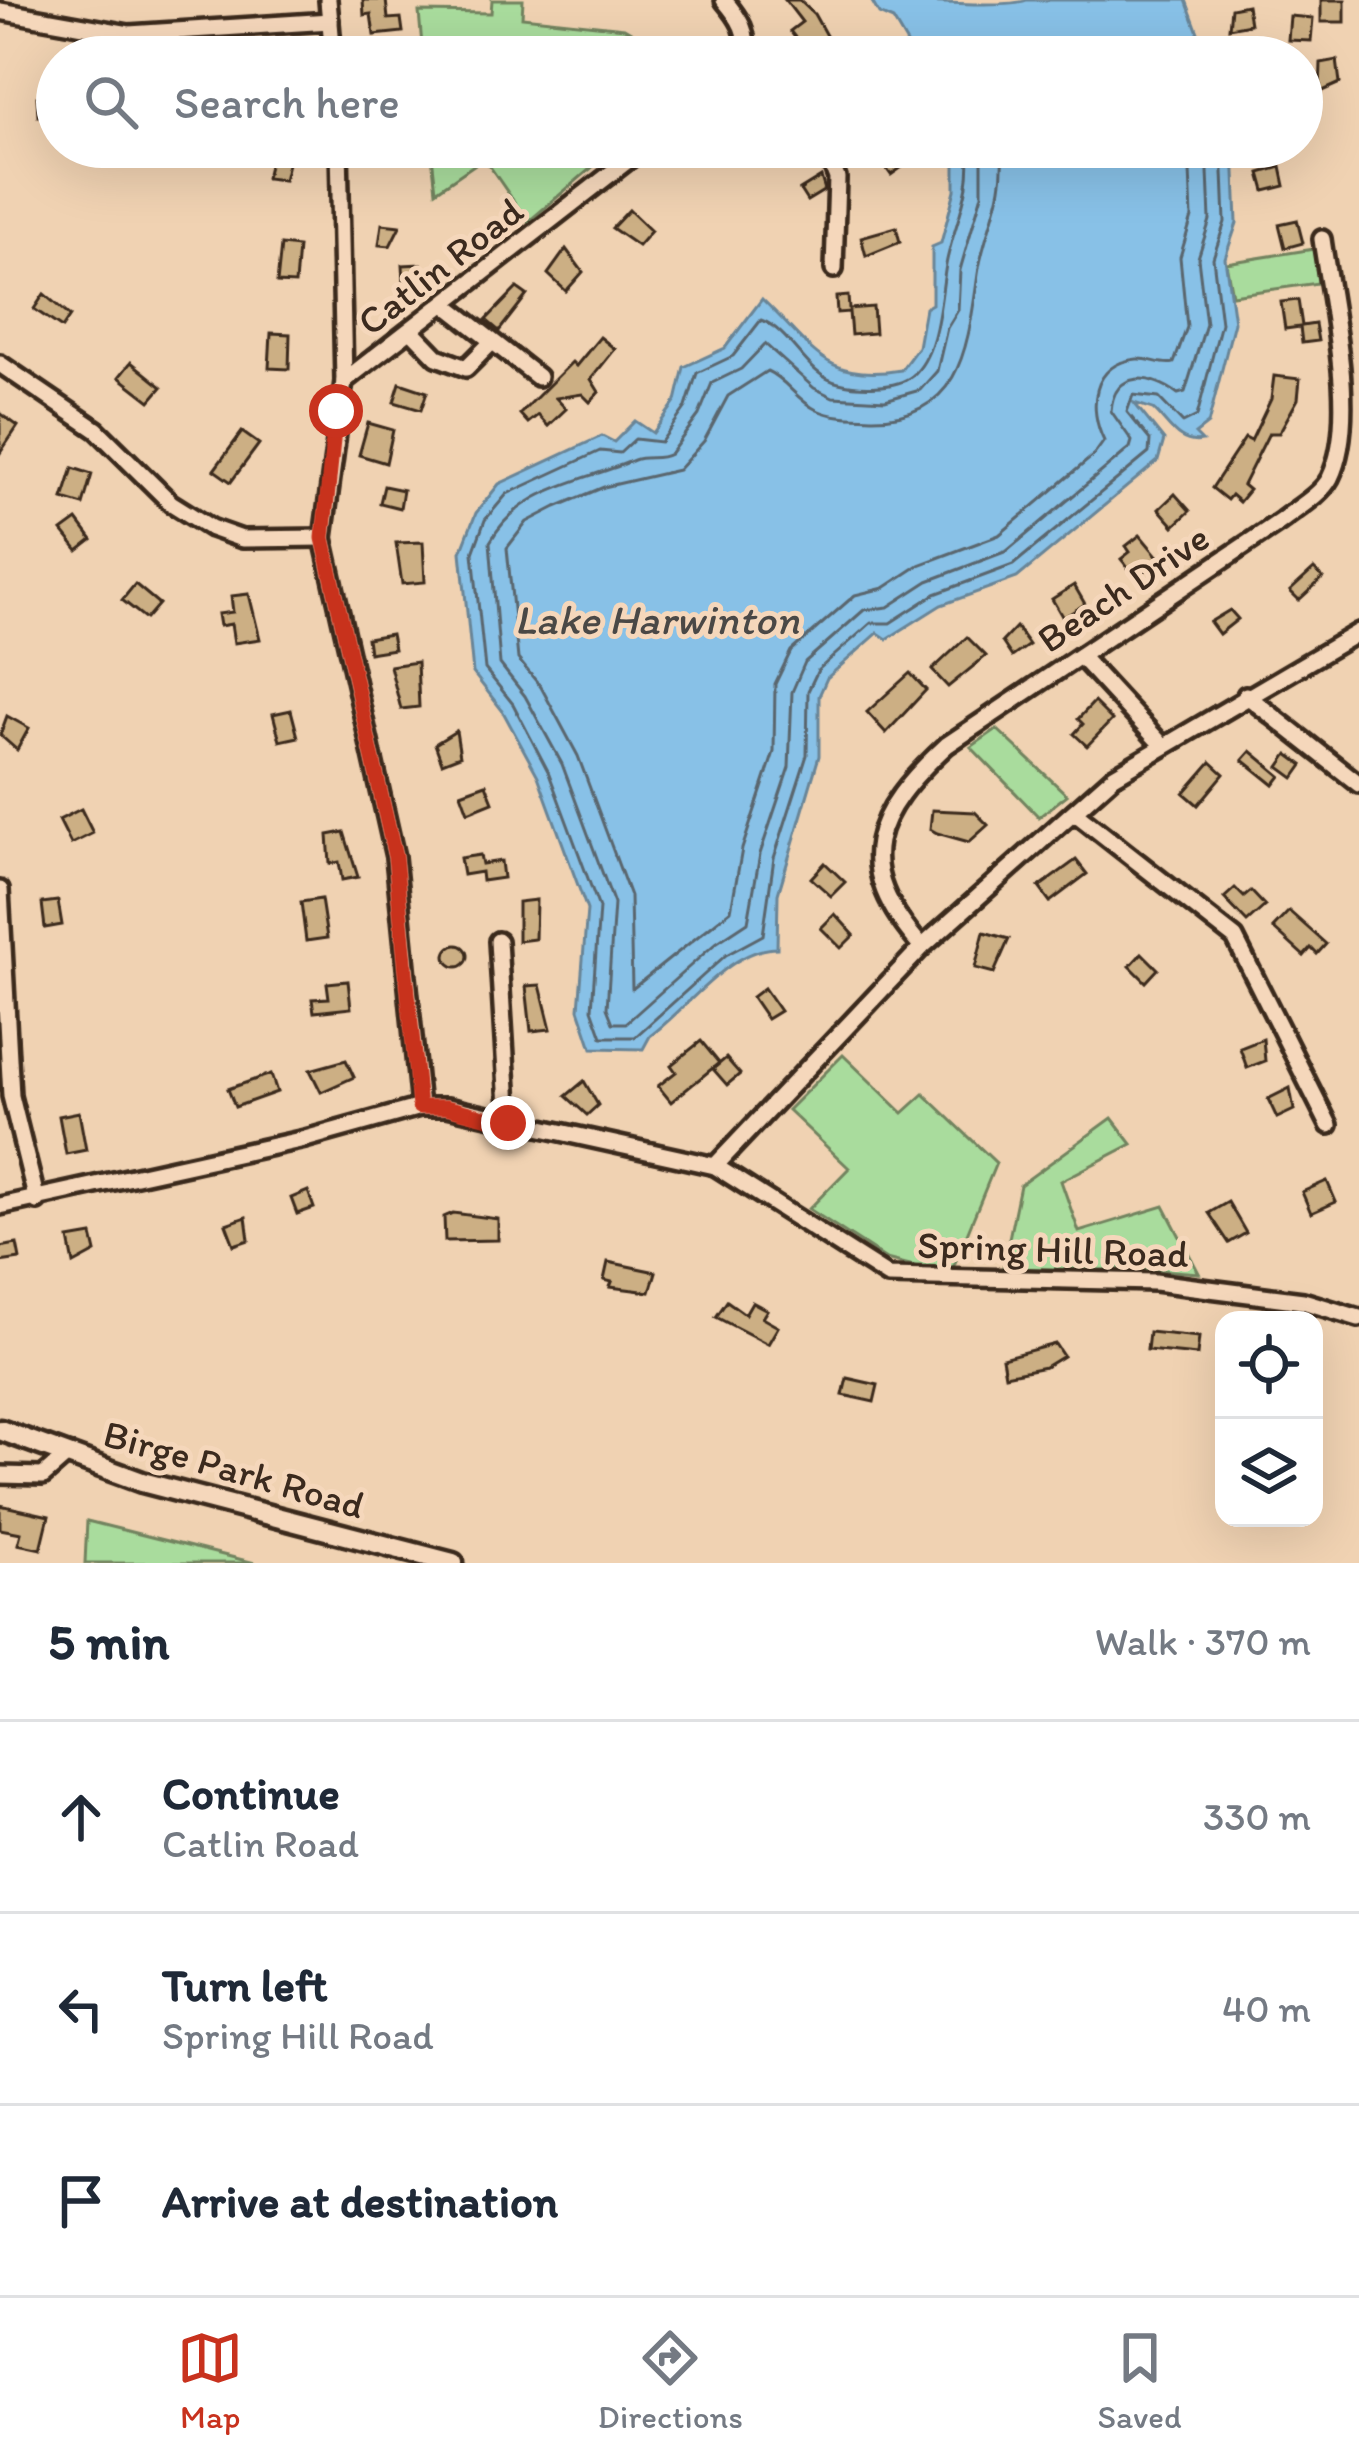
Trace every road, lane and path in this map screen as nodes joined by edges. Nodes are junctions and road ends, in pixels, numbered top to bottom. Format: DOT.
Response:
graph roads {
  1 [pos="328,0"];
  2 [pos="724,0"];
  3 [pos="0,11"];
  4 [pos="330,21"];
  5 [pos="331,36"];
  6 [pos="747,36"];
  7 [pos="339,168"];
  8 [pos="619,168"];
  9 [pos="833,168"];
  10 [pos="1322,239"];
  11 [pos="834,269"];
  12 [pos="446,305"];
  13 [pos="412,331"];
  14 [pos="490,343"];
  15 [pos="0,364"];
  16 [pos="538,377"];
  17 [pos="344,380"];
  18 [pos="323,538"];
  19 [pos="1359,632"];
  20 [pos="1080,656"];
  21 [pos="1246,695"];
  22 [pos="1163,746"];
  23 [pos="1359,784"];
  24 [pos="1074,812"];
  25 [pos="0,890"];
  26 [pos="498,941"];
  27 [pos="922,947"];
  28 [pos="419,1107"];
  29 [pos="508,1123"];
  30 [pos="1329,1125"];
  31 [pos="715,1166"];
  32 [pos="37,1201"];
  33 [pos="0,1206"];
  34 [pos="1359,1318"];
  35 [pos="0,1430"];
  36 [pos="67,1455"];
  37 [pos="0,1475"];
  38 [pos="453,1563"];
  1 -- 4 [label="street"];
  2 -- 6 [label="street"];
  3 -- 4 [label="street"];
  4 -- 5 [label="street"];
  7 -- 17 [label="street"];
  8 -- 12 [label="street, Catlin Road"];
  9 -- 11 [label="street"];
  10 -- 20 [label="street, Beach Drive"];
  12 -- 13 [label="street, Catlin Road"];
  12 -- 14 [label="street"];
  13 -- 14 [label="street"];
  13 -- 17 [label="street, Catlin Road"];
  14 -- 16 [label="street"];
  15 -- 18 [label="street"];
  17 -- 18 [label="street, Catlin Road"];
  18 -- 28 [label="street, Catlin Road"];
  19 -- 21 [label="street"];
  20 -- 22 [label="street"];
  20 -- 27 [label="street, Beach Drive"];
  21 -- 22 [label="street"];
  21 -- 23 [label="street"];
  22 -- 24 [label="street"];
  24 -- 27 [label="street"];
  24 -- 30 [label="street"];
  25 -- 32 [label="street"];
  26 -- 29 [label="street"];
  27 -- 31 [label="street"];
  28 -- 29 [label="street, Spring Hill Road"];
  28 -- 32 [label="street, Spring Hill Road"];
  29 -- 31 [label="street, Spring Hill Road"];
  31 -- 34 [label="street, Spring Hill Road"];
  32 -- 33 [label="street, Spring Hill Road"];
  35 -- 36 [label="main road, Birge Park Road"];
  36 -- 37 [label="street"];
  36 -- 38 [label="main road, Birge Park Road"];
}
